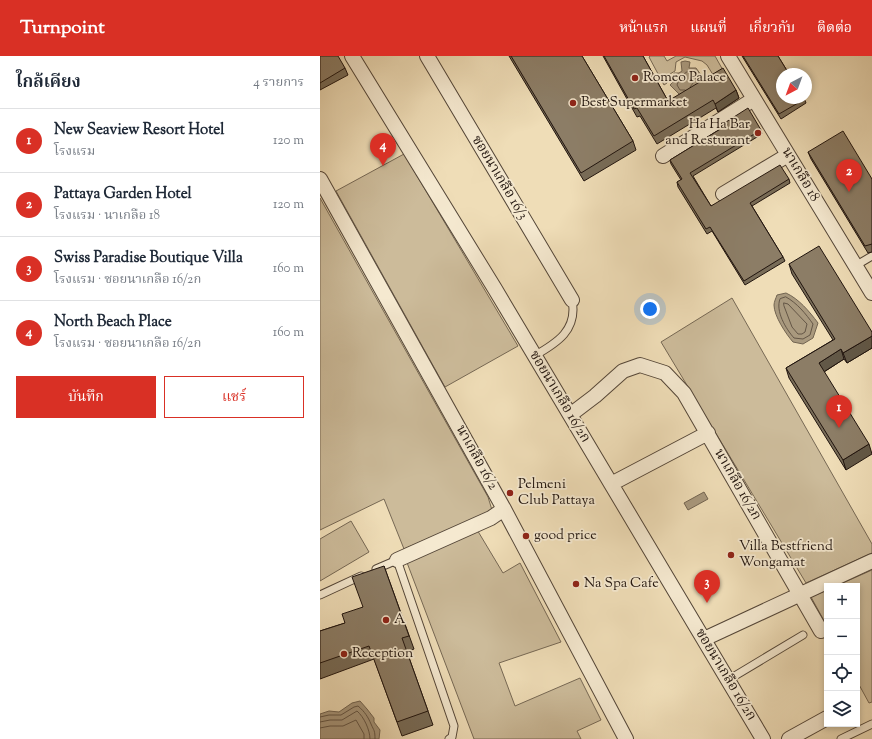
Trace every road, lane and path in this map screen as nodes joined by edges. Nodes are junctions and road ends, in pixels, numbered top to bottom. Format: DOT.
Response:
graph roads {
  1 [pos="352,56"];
  2 [pos="426,56"];
  3 [pos="728,56"];
  4 [pos="754,99"];
  5 [pos="788,155"];
  6 [pos="663,156"];
  7 [pos="320,179"];
  8 [pos="723,194"];
  9 [pos="872,256"];
  10 [pos="855,266"];
  11 [pos="872,293"];
  12 [pos="572,300"];
  13 [pos="534,356"];
  14 [pos="570,415"];
  15 [pos="708,433"];
  16 [pos="611,484"];
  17 [pos="504,509"];
  18 [pos="397,560"];
  19 [pos="872,561"];
  20 [pos="801,594"];
  21 [pos="320,595"];
  22 [pos="821,631"];
  23 [pos="803,635"];
  24 [pos="704,639"];
  25 [pos="728,680"];
  26 [pos="824,720"];
  27 [pos="872,724"];
  28 [pos="449,739"];
  29 [pos="626,739"];
  30 [pos="763,739"];
  31 [pos="789,739"];
  32 [pos="841,739"];
  1 -- 13 [label="street, ซอยนาเกลือ 16/2ก"];
  2 -- 12 [label="street, ซอยนาเกลือ 16/3"];
  3 -- 4 [label="street, นาเกลือ 18"];
  4 -- 5 [label="street, นาเกลือ 18"];
  4 -- 6 [label="street"];
  5 -- 8 [label="street"];
  5 -- 10 [label="street, นาเกลือ 18"];
  7 -- 17 [label="street, นาเกลือ 16/2"];
  9 -- 10 [label="lane"];
  10 -- 11 [label="street, นาเกลือ 18"];
  12 -- 13 [label="lane"];
  13 -- 14 [label="street, ซอยนาเกลือ 16/2ก"];
  14 -- 15 [label="street"];
  14 -- 16 [label="street, ซอยนาเกลือ 16/2ก"];
  15 -- 16 [label="street, นาเกลือ 16/2ก"];
  15 -- 20 [label="street, นาเกลือ 16/2ก"];
  16 -- 24 [label="street, ซอยนาเกลือ 16/2ก"];
  17 -- 18 [label="street"];
  17 -- 29 [label="street, นาเกลือ 16/2"];
  18 -- 21 [label="lane"];
  18 -- 28 [label="lane"];
  19 -- 20 [label="street"];
  20 -- 22 [label="street, นาเกลือ 16/2ก"];
  20 -- 24 [label="street"];
  23 -- 25 [label="lane"];
  24 -- 25 [label="street, ซอยนาเกลือ 16/2ก"];
  25 -- 30 [label="street, ซอยนาเกลือ 16/2ก"];
  26 -- 31 [label="street"];
  27 -- 32 [label="lane"];
}
